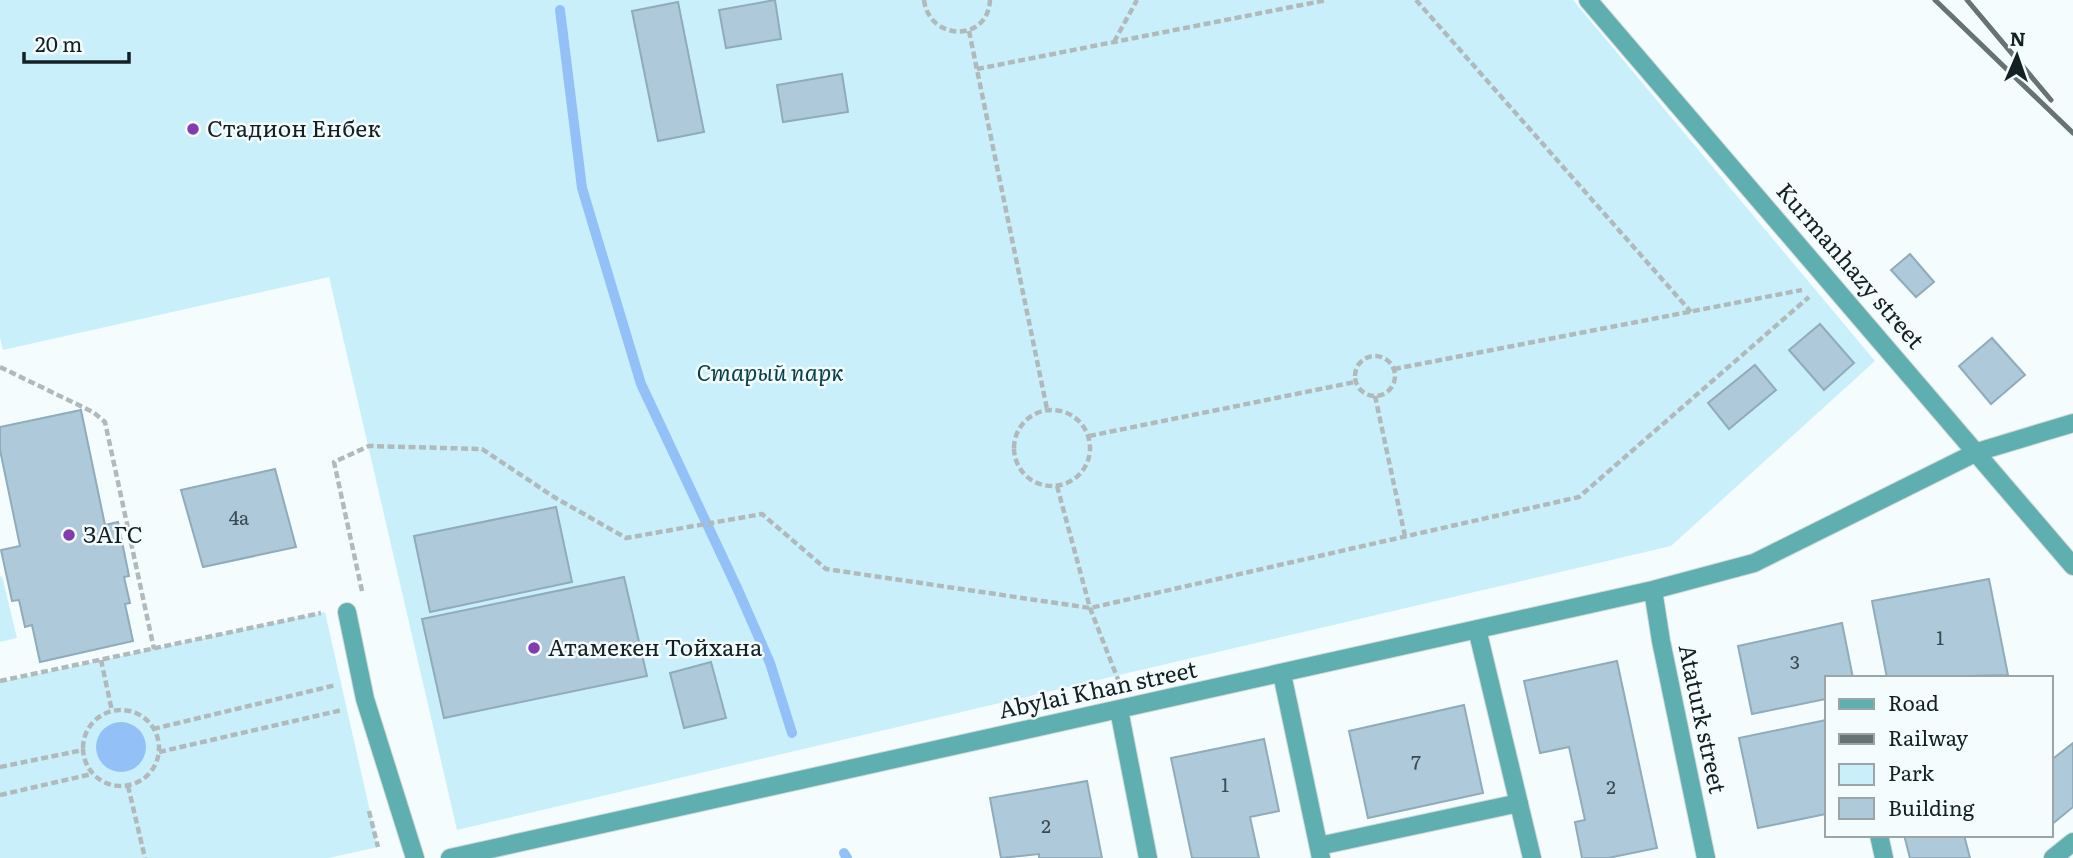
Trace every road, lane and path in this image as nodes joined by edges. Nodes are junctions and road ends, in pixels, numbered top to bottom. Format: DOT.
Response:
graph roads {
  1 [pos="924,0"];
  2 [pos="990,0"];
  3 [pos="1137,0"];
  4 [pos="1327,0"];
  5 [pos="1416,0"];
  6 [pos="1588,0"];
  7 [pos="969,31"];
  8 [pos="1114,42"];
  9 [pos="977,69"];
  10 [pos="1826,285"];
  11 [pos="1691,312"];
  12 [pos="0,367"];
  13 [pos="1394,369"];
  14 [pos="1355,382"];
  15 [pos="1374,396"];
  16 [pos="1047,410"];
  17 [pos="2073,423"];
  18 [pos="1089,436"];
  19 [pos="1977,452"];
  20 [pos="1057,486"];
  21 [pos="1405,536"];
  22 [pos="2073,566"];
  23 [pos="1653,590"];
  24 [pos="363,595"];
  25 [pos="1090,608"];
  26 [pos="325,612"];
  27 [pos="346,612"];
  28 [pos="1477,629"];
  29 [pos="155,649"];
  30 [pos="101,660"];
  31 [pos="1282,674"];
  32 [pos="0,681"];
  33 [pos="341,684"];
  34 [pos="1120,684"];
  35 [pos="345,710"];
  36 [pos="1119,710"];
  37 [pos="112,711"];
  38 [pos="153,729"];
  39 [pos="83,750"];
  40 [pos="159,752"];
  41 [pos="0,768"];
  42 [pos="92,774"];
  43 [pos="128,786"];
  44 [pos="0,795"];
  45 [pos="1519,803"];
  46 [pos="1879,837"];
  47 [pos="2073,842"];
  48 [pos="1320,852"];
  49 [pos="145,858"];
  50 [pos="415,858"];
  51 [pos="450,858"];
  52 [pos="1148,858"];
  53 [pos="1532,858"];
  54 [pos="1706,858"];
  55 [pos="1884,858"];
  56 [pos="2053,858"];
  1 -- 7 [label="path"];
  2 -- 7 [label="path"];
  3 -- 8 [label="path"];
  4 -- 8 [label="path"];
  5 -- 11 [label="path"];
  6 -- 10 [label="street, Kurmanhazy street"];
  7 -- 9 [label="path"];
  8 -- 9 [label="path"];
  9 -- 16 [label="path"];
  10 -- 11 [label="path"];
  10 -- 19 [label="street, Kurmanhazy street"];
  10 -- 21 [label="path"];
  11 -- 13 [label="path"];
  12 -- 29 [label="path"];
  13 -- 14 [label="path"];
  13 -- 15 [label="path"];
  14 -- 15 [label="path"];
  14 -- 18 [label="path"];
  15 -- 21 [label="path"];
  16 -- 18 [label="path"];
  16 -- 20 [label="path"];
  17 -- 19 [label="street, Abylai Khan street"];
  18 -- 20 [label="path"];
  19 -- 22 [label="street, Kurmanhazy street"];
  19 -- 23 [label="street, Abylai Khan street"];
  20 -- 25 [label="path"];
  21 -- 25 [label="path"];
  23 -- 28 [label="street, Abylai Khan street"];
  23 -- 54 [label="street, Ataturk street"];
  24 -- 25 [label="path"];
  25 -- 34 [label="path"];
  26 -- 29 [label="path"];
  27 -- 50 [label="street"];
  28 -- 31 [label="street, Abylai Khan street"];
  28 -- 45 [label="street"];
  29 -- 30 [label="path"];
  30 -- 32 [label="path"];
  30 -- 37 [label="path"];
  31 -- 36 [label="street, Abylai Khan street"];
  31 -- 48 [label="street"];
  33 -- 38 [label="path"];
  35 -- 40 [label="path"];
  36 -- 51 [label="street, Abylai Khan street"];
  36 -- 52 [label="street"];
  37 -- 38 [label="path"];
  37 -- 39 [label="path"];
  38 -- 40 [label="path"];
  39 -- 41 [label="path"];
  39 -- 42 [label="path"];
  40 -- 43 [label="path"];
  42 -- 43 [label="path"];
  42 -- 44 [label="path"];
  43 -- 49 [label="path"];
  45 -- 48 [label="street"];
  45 -- 53 [label="street"];
  46 -- 55 [label="street"];
  47 -- 56 [label="street"];
}
